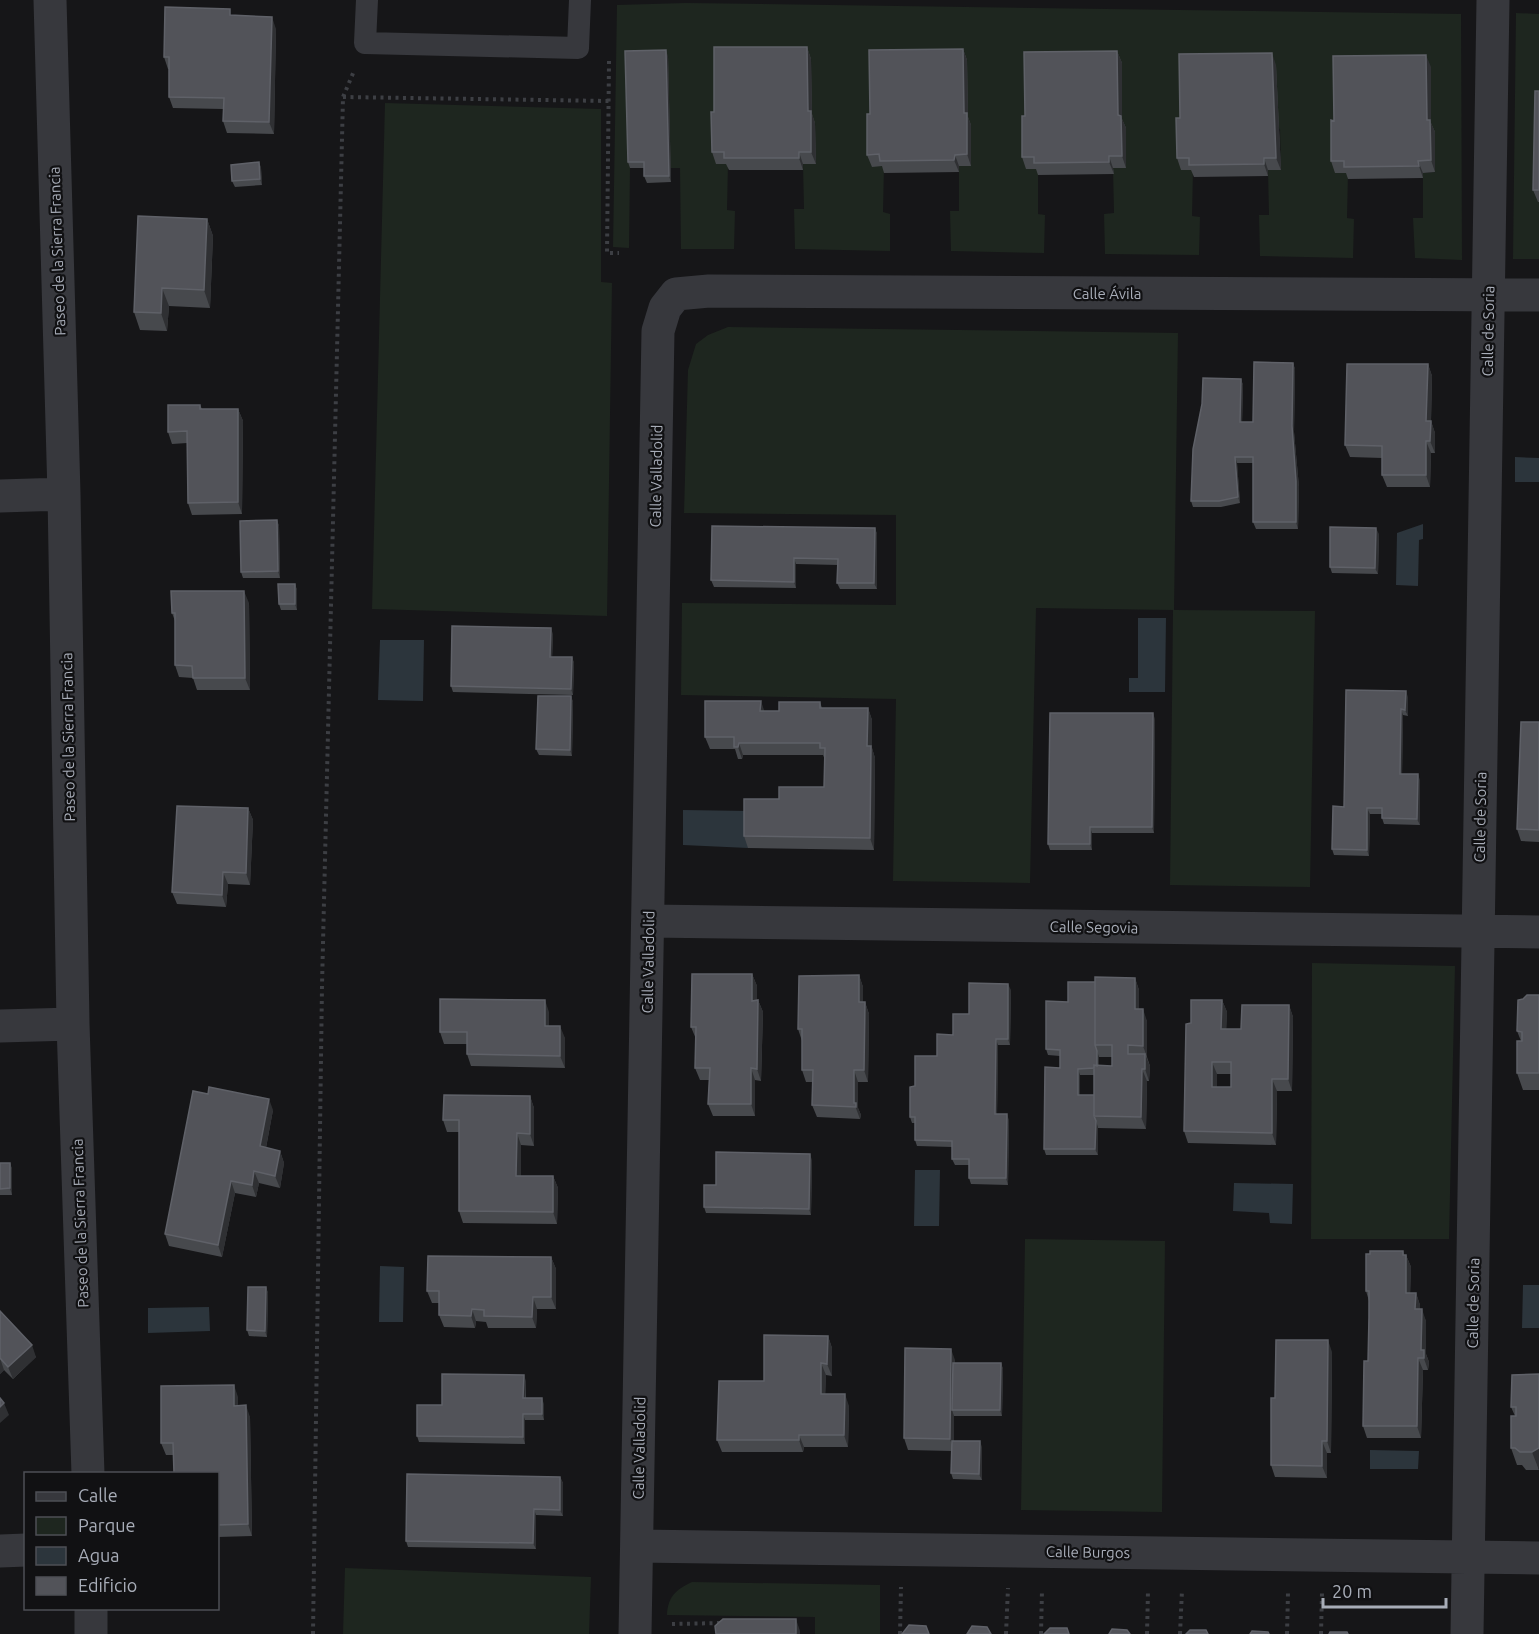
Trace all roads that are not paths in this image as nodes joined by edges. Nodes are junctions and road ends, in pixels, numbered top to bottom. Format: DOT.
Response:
graph roads {
  1 [pos="50,0"];
  2 [pos="367,0"];
  3 [pos="580,0"];
  4 [pos="1492,0"];
  5 [pos="676,294"];
  6 [pos="1488,295"];
  7 [pos="1539,295"];
  8 [pos="64,494"];
  9 [pos="0,496"];
  10 [pos="648,921"];
  11 [pos="1479,932"];
  12 [pos="1539,932"];
  13 [pos="73,1024"];
  14 [pos="0,1026"];
  15 [pos="88,1472"];
  16 [pos="637,1546"];
  17 [pos="24,1550"];
  18 [pos="0,1551"];
  19 [pos="1469,1557"];
  20 [pos="1539,1558"];
  21 [pos="91,1610"];
  22 [pos="91,1634"];
  23 [pos="635,1634"];
  24 [pos="1467,1634"];
  1 -- 8 [label="street, Paseo de la Sierra Francia"];
  2 -- 3 [label="lane"];
  4 -- 6 [label="street, Calle de Soria"];
  5 -- 6 [label="street, Calle Ávila"];
  5 -- 10 [label="street, Calle Valladolid"];
  6 -- 7 [label="street, Calle Ávila"];
  6 -- 11 [label="street, Calle de Soria"];
  8 -- 9 [label="street"];
  8 -- 13 [label="street, Paseo de la Sierra Francia"];
  10 -- 11 [label="street, Calle Segovia"];
  10 -- 16 [label="street, Calle Valladolid"];
  11 -- 12 [label="street, Calle Segovia"];
  11 -- 19 [label="street, Calle de Soria"];
  13 -- 14 [label="street"];
  13 -- 15 [label="street, Paseo de la Sierra Francia"];
  16 -- 19 [label="street, Calle Burgos"];
  16 -- 23 [label="street, Calle Valladolid"];
  17 -- 18 [label="street"];
  19 -- 20 [label="street, Calle Burgos"];
  19 -- 24 [label="street, Calle de Soria"];
  21 -- 22 [label="street"];
}
